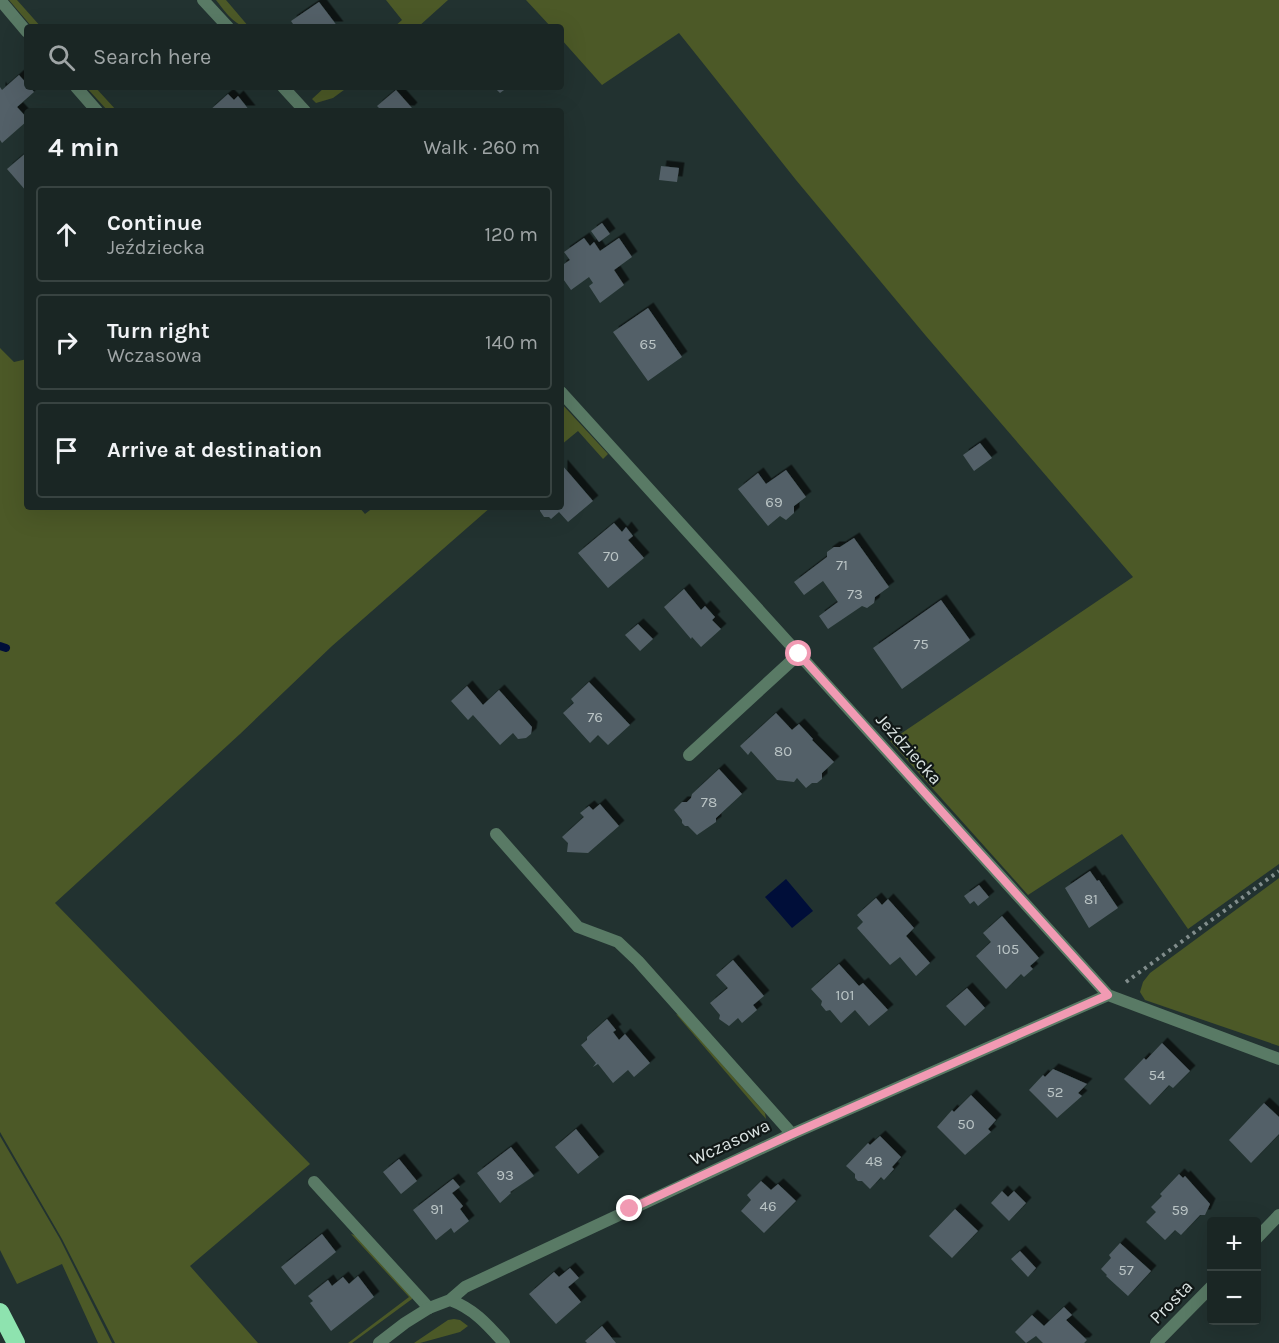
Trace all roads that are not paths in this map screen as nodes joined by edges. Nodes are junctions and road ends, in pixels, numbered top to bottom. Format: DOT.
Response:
graph roads {
  1 [pos="0,0"];
  2 [pos="203,0"];
  3 [pos="225,24"];
  4 [pos="24,28"];
  5 [pos="79,90"];
  6 [pos="286,90"];
  7 [pos="94,108"];
  8 [pos="302,108"];
  9 [pos="564,395"];
  10 [pos="799,654"];
  11 [pos="689,754"];
  12 [pos="496,834"];
  13 [pos="1108,995"];
  14 [pos="1279,1059"];
  15 [pos="792,1134"];
  16 [pos="314,1182"];
  17 [pos="1279,1215"];
  18 [pos="1261,1235"];
  19 [pos="1207,1291"];
  20 [pos="450,1300"];
  21 [pos="429,1308"];
  22 [pos="0,1312"];
  23 [pos="16,1343"];
  24 [pos="379,1343"];
  25 [pos="504,1343"];
  26 [pos="1156,1343"];
  1 -- 4 [label="street"];
  2 -- 3 [label="street"];
  5 -- 7 [label="street"];
  6 -- 8 [label="street"];
  9 -- 10 [label="street, Jeździecka"];
  10 -- 11 [label="street"];
  10 -- 13 [label="street, Jeździecka"];
  12 -- 15 [label="street"];
  13 -- 14 [label="street, Jeździecka"];
  13 -- 15 [label="street, Wczasowa"];
  15 -- 20 [label="street, Wczasowa"];
  16 -- 21 [label="street"];
  17 -- 18 [label="street"];
  19 -- 26 [label="street, Prosta"];
  20 -- 21 [label="street, Wczasowa"];
  20 -- 25 [label="street"];
  21 -- 24 [label="street, Wczasowa"];
  22 -- 23 [label="highway"];
}
